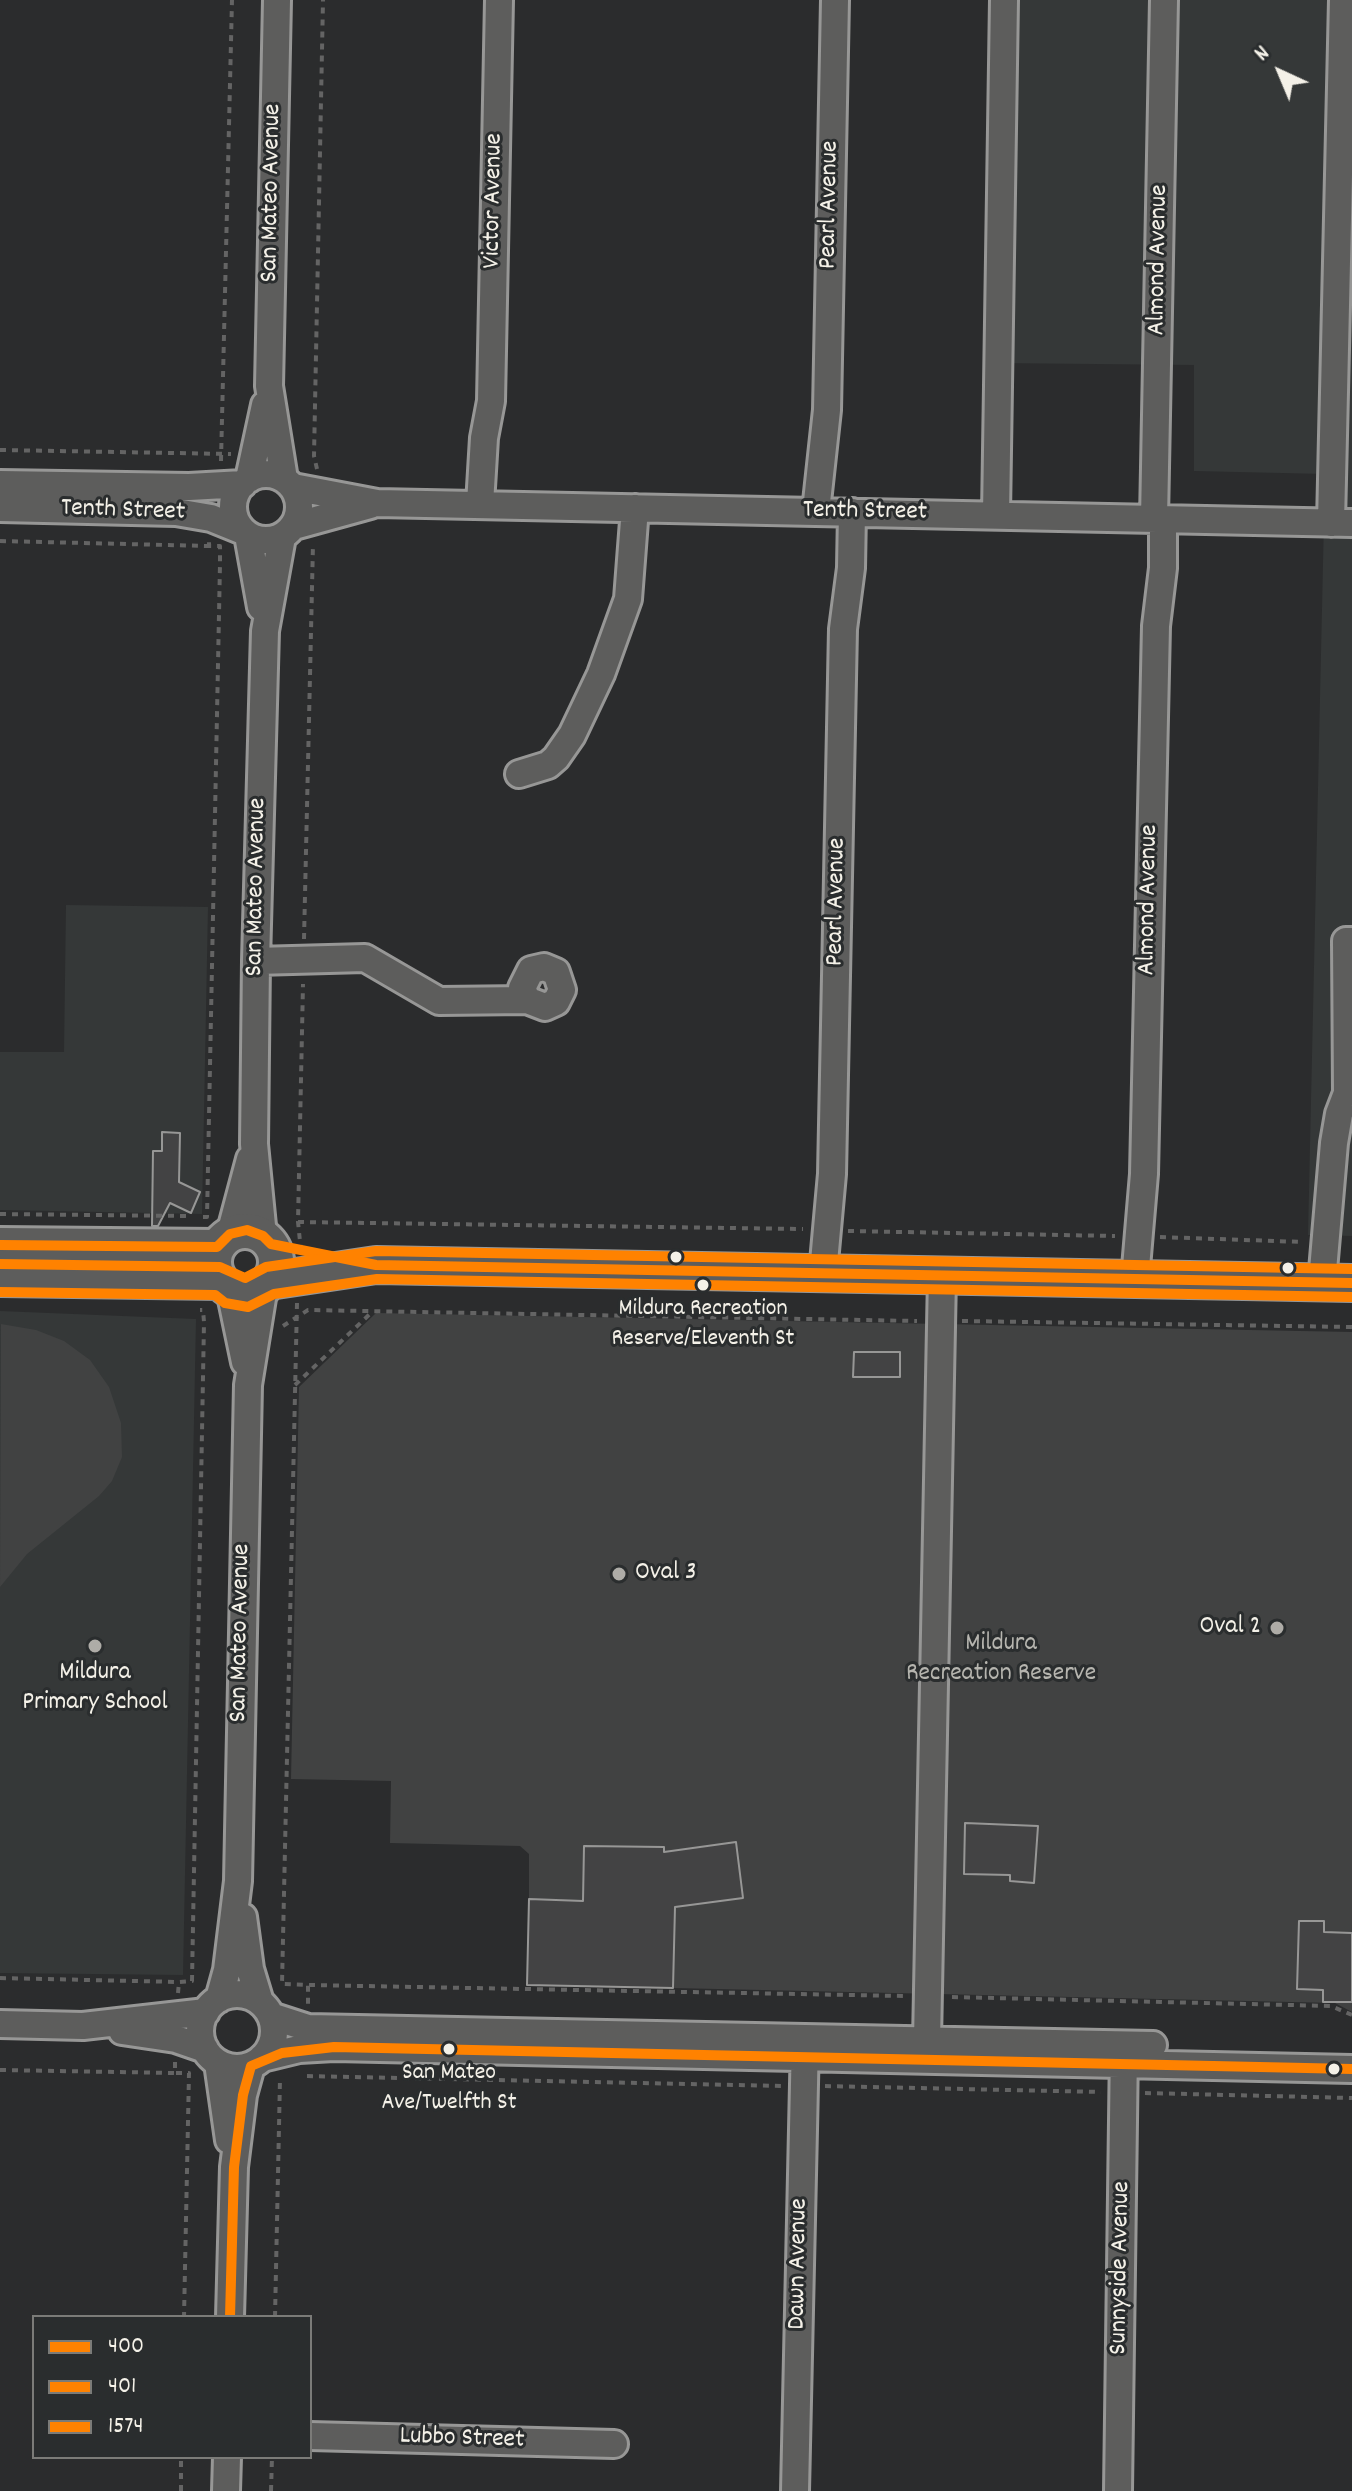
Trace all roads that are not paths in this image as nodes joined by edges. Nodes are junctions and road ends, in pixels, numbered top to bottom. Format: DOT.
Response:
graph roads {
  1 [pos="277,0"];
  2 [pos="499,0"];
  3 [pos="835,0"];
  4 [pos="1004,0"];
  5 [pos="1164,0"];
  6 [pos="1343,0"];
  7 [pos="269,386"];
  8 [pos="1342,439"];
  9 [pos="237,483"];
  10 [pos="288,483"];
  11 [pos="0,484"];
  12 [pos="488,505"];
  13 [pos="320,506"];
  14 [pos="0,508"];
  15 [pos="635,508"];
  16 [pos="835,512"];
  17 [pos="996,515"];
  18 [pos="1155,519"];
  19 [pos="1341,523"];
  20 [pos="288,532"];
  21 [pos="245,533"];
  22 [pos="265,631"];
  23 [pos="519,774"];
  24 [pos="1352,941"];
  25 [pos="256,961"];
  26 [pos="527,1000"];
  27 [pos="1350,1087"];
  28 [pos="0,1245"];
  29 [pos="265,1257"];
  30 [pos="830,1273"];
  31 [pos="942,1276"];
  32 [pos="0,1278"];
  33 [pos="1142,1279"];
  34 [pos="1337,1282"];
  35 [pos="225,1286"];
  36 [pos="248,1385"];
  37 [pos="238,1881"];
  38 [pos="212,2006"];
  39 [pos="266,2009"];
  40 [pos="0,2024"];
  41 [pos="176,2028"];
  42 [pos="308,2038"];
  43 [pos="927,2041"];
  44 [pos="805,2047"];
  45 [pos="1124,2053"];
  46 [pos="1352,2054"];
  47 [pos="211,2056"];
  48 [pos="257,2062"];
  49 [pos="1352,2069"];
  50 [pos="234,2167"];
  51 [pos="230,2315"];
  52 [pos="312,2436"];
  53 [pos="614,2444"];
  54 [pos="227,2459"];
  55 [pos="226,2491"];
  56 [pos="795,2491"];
  57 [pos="1118,2491"];
  1 -- 7 [label="street, San Mateo Avenue"];
  2 -- 12 [label="street, Victor Avenue"];
  3 -- 16 [label="street, Pearl Avenue"];
  4 -- 17 [label="street"];
  5 -- 18 [label="street, Almond Avenue"];
  6 -- 8 [label="street"];
  7 -- 9 [label="street, San Mateo Avenue"];
  7 -- 10 [label="street, San Mateo Avenue"];
  8 -- 19 [label="street"];
  9 -- 10 [label="street"];
  9 -- 11 [label="street, Tenth Street"];
  9 -- 21 [label="street"];
  10 -- 13 [label="street, Tenth Street"];
  10 -- 20 [label="street"];
  12 -- 13 [label="street, Tenth Street"];
  12 -- 15 [label="street, Tenth Street"];
  13 -- 20 [label="street, Tenth Street"];
  14 -- 21 [label="street, Tenth Street"];
  15 -- 16 [label="street, Tenth Street"];
  15 -- 23 [label="street"];
  16 -- 17 [label="street, Tenth Street"];
  16 -- 30 [label="street, Pearl Avenue"];
  17 -- 18 [label="street, Tenth Street"];
  18 -- 19 [label="street, Tenth Street"];
  18 -- 33 [label="street, Almond Avenue"];
  20 -- 21 [label="street"];
  20 -- 22 [label="street, San Mateo Avenue"];
  21 -- 22 [label="street, San Mateo Avenue"];
  22 -- 25 [label="street, San Mateo Avenue"];
  24 -- 27 [label="street"];
  25 -- 26 [label="street"];
  25 -- 29 [label="street, San Mateo Avenue"];
  27 -- 34 [label="street"];
  28 -- 29 [label="main road"];
  29 -- 30 [label="main road"];
  29 -- 35 [label="main road"];
  29 -- 35 [label="main road"];
  29 -- 36 [label="street, San Mateo Avenue"];
  30 -- 31 [label="main road"];
  31 -- 33 [label="main road"];
  31 -- 43 [label="street"];
  32 -- 35 [label="main road"];
  33 -- 34 [label="main road"];
  35 -- 36 [label="street, San Mateo Avenue"];
  36 -- 37 [label="street, San Mateo Avenue"];
  37 -- 38 [label="street, San Mateo Avenue"];
  37 -- 39 [label="street, San Mateo Avenue"];
  38 -- 39 [label="street"];
  38 -- 41 [label="street"];
  38 -- 47 [label="street"];
  39 -- 42 [label="street"];
  39 -- 48 [label="street"];
  40 -- 41 [label="street"];
  41 -- 47 [label="street"];
  42 -- 44 [label="street"];
  42 -- 48 [label="street"];
  43 -- 44 [label="street"];
  43 -- 45 [label="street"];
  44 -- 45 [label="street"];
  44 -- 56 [label="street, Dawn Avenue"];
  45 -- 46 [label="street"];
  45 -- 49 [label="street"];
  45 -- 57 [label="street, Sunnyside Avenue"];
  47 -- 48 [label="street"];
  47 -- 50 [label="street"];
  48 -- 50 [label="street"];
  50 -- 51 [label="street"];
  52 -- 53 [label="street, Lubbo Street"];
  54 -- 55 [label="street"];
}
